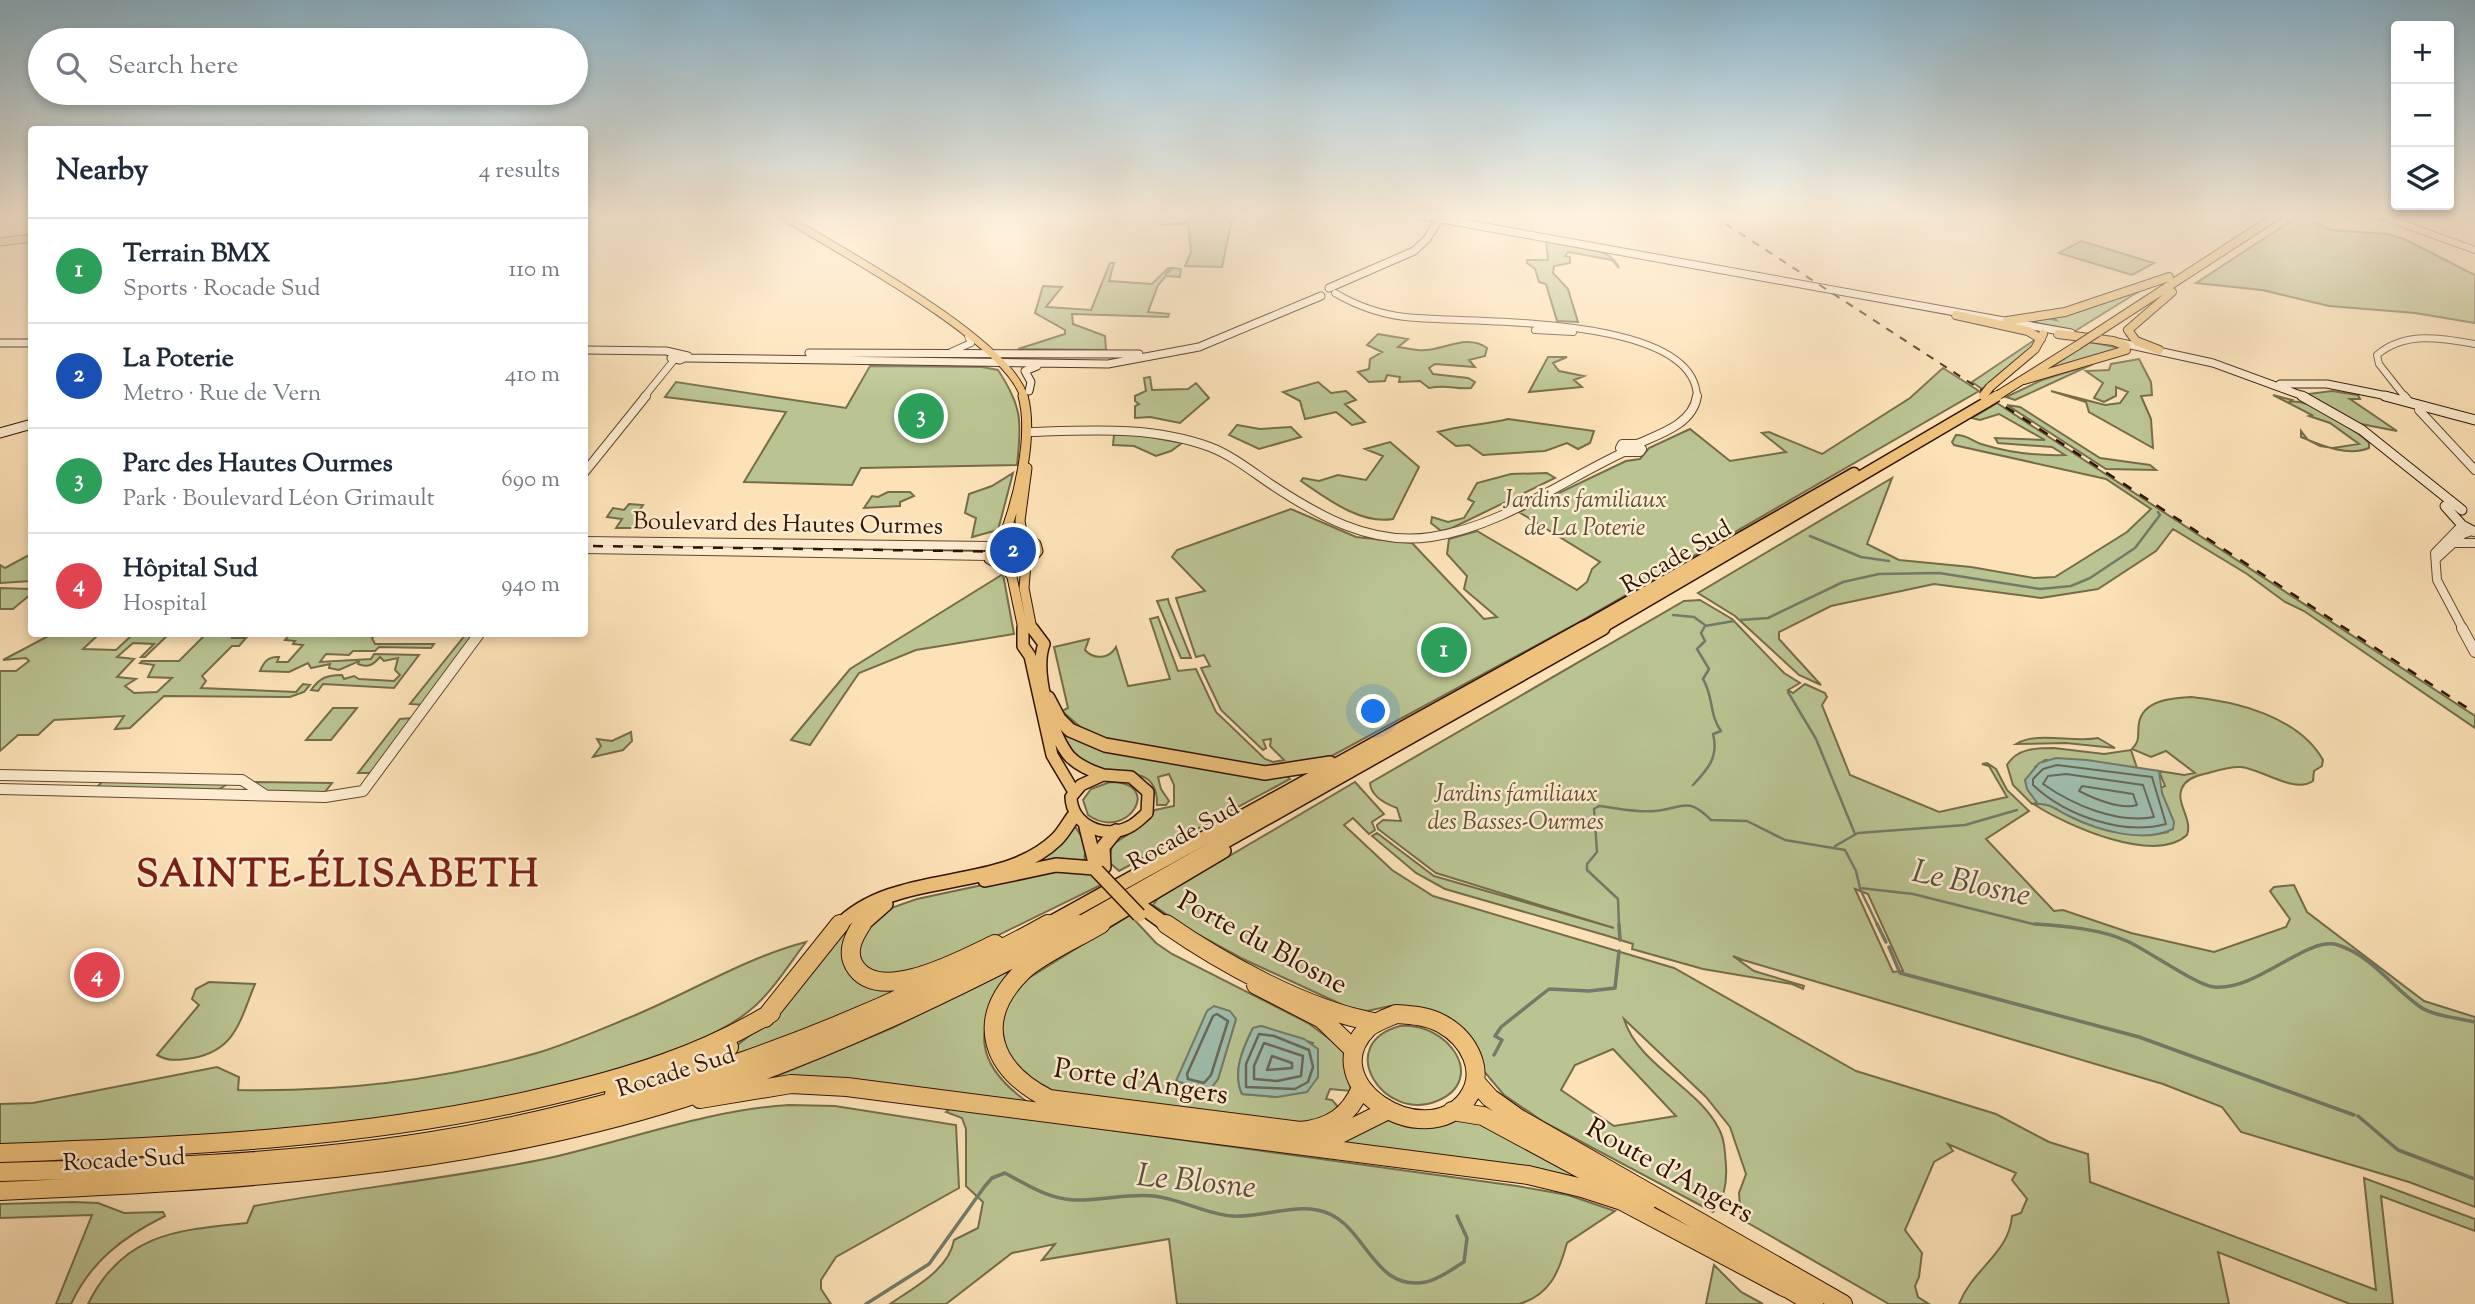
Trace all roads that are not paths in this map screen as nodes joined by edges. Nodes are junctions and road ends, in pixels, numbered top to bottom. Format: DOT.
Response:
graph roads {
  1 [pos="877,276"];
  2 [pos="1362,276"];
  3 [pos="1750,276"];
  4 [pos="2169,276"];
  5 [pos="2186,276"];
  6 [pos="2192,276"];
  7 [pos="1327,293"];
  8 [pos="1896,302"];
  9 [pos="930,309"];
  10 [pos="1956,315"];
  11 [pos="2045,316"];
  12 [pos="2007,321"];
  13 [pos="2033,326"];
  14 [pos="2086,330"];
  15 [pos="2128,330"];
  16 [pos="2058,332"];
  17 [pos="2043,335"];
  18 [pos="2098,335"];
  19 [pos="968,337"];
  20 [pos="2113,341"];
  21 [pos="2475,344"];
  22 [pos="0,345"];
  23 [pos="28,345"];
  24 [pos="2078,345"];
  25 [pos="28,346"];
  26 [pos="2126,346"];
  27 [pos="588,350"];
  28 [pos="2159,351"];
  29 [pos="836,352"];
  30 [pos="1174,353"];
  31 [pos="944,354"];
  32 [pos="588,357"];
  33 [pos="679,357"];
  34 [pos="1002,358"];
  35 [pos="830,360"];
  36 [pos="2082,362"];
  37 [pos="1043,364"];
  38 [pos="2024,380"];
  39 [pos="2279,388"];
  40 [pos="2291,390"];
  41 [pos="1029,391"];
  42 [pos="1989,394"];
  43 [pos="2406,403"];
  44 [pos="2421,408"];
  45 [pos="2475,420"];
  46 [pos="28,425"];
  47 [pos="1029,432"];
  48 [pos="0,433"];
  49 [pos="588,468"];
  50 [pos="2474,470"];
  51 [pos="2458,512"];
  52 [pos="2475,513"];
  53 [pos="2462,525"];
  54 [pos="2474,531"];
  55 [pos="1023,537"];
  56 [pos="1003,538"];
  57 [pos="588,541"];
  58 [pos="2454,543"];
  59 [pos="2475,543"];
  60 [pos="588,550"];
  61 [pos="989,551"];
  62 [pos="2436,559"];
  63 [pos="1026,563"];
  64 [pos="1005,566"];
  65 [pos="477,637"];
  66 [pos="1039,644"];
  67 [pos="1025,647"];
  68 [pos="2475,652"];
  69 [pos="1048,698"];
  70 [pos="1345,760"];
  71 [pos="0,775"];
  72 [pos="1104,775"];
  73 [pos="0,789"];
  74 [pos="1074,792"];
  75 [pos="265,795"];
  76 [pos="1284,808"];
  77 [pos="1080,822"];
  78 [pos="1116,831"];
  79 [pos="1098,869"];
  80 [pos="1136,912"];
  81 [pos="1025,937"];
  82 [pos="771,1013"];
  83 [pos="1374,1022"];
  84 [pos="1353,1049"];
  85 [pos="1475,1081"];
  86 [pos="1361,1088"];
  87 [pos="685,1098"];
  88 [pos="1386,1111"];
  89 [pos="1452,1111"];
  90 [pos="548,1119"];
  91 [pos="1146,1124"];
  92 [pos="0,1153"];
  93 [pos="0,1172"];
  94 [pos="0,1191"];
  95 [pos="1786,1288"];
  96 [pos="1814,1304"];
  97 [pos="1843,1304"];
  1 -- 9 [label="main road"];
  2 -- 7 [label="main road"];
  3 -- 8 [label="main road"];
  4 -- 11 [label="highway"];
  4 -- 14 [label="highway, Rocade Sud"];
  5 -- 18 [label="highway, Rocade Sud"];
  6 -- 15 [label="highway"];
  7 -- 30 [label="main road"];
  7 -- 47 [label="street"];
  8 -- 10 [label="main road"];
  8 -- 12 [label="main road"];
  9 -- 19 [label="main road"];
  9 -- 34 [label="main road"];
  10 -- 17 [label="highway"];
  11 -- 12 [label="highway"];
  11 -- 13 [label="highway"];
  12 -- 13 [label="main road"];
  13 -- 16 [label="main road"];
  13 -- 17 [label="highway"];
  14 -- 42 [label="highway, Rocade Sud"];
  15 -- 20 [label="highway"];
  15 -- 28 [label="highway"];
  16 -- 17 [label="main road"];
  16 -- 18 [label="main road"];
  16 -- 20 [label="highway"];
  16 -- 26 [label="main road"];
  17 -- 18 [label="highway"];
  17 -- 42 [label="highway"];
  18 -- 20 [label="main road"];
  18 -- 24 [label="highway, Rocade Sud, bridge"];
  19 -- 31 [label="street"];
  19 -- 34 [label="main road"];
  20 -- 26 [label="highway"];
  20 -- 28 [label="main road"];
  21 -- 43 [label="street"];
  22 -- 23 [label="main road"];
  22 -- 25 [label="main road"];
  24 -- 38 [label="highway, Rocade Sud"];
  26 -- 28 [label="main road"];
  26 -- 36 [label="highway"];
  27 -- 33 [label="main road"];
  28 -- 36 [label="highway"];
  28 -- 39 [label="main road"];
  29 -- 31 [label="main road"];
  29 -- 33 [label="main road"];
  29 -- 35 [label="street"];
  30 -- 34 [label="main road"];
  30 -- 37 [label="main road"];
  31 -- 34 [label="main road"];
  32 -- 33 [label="main road"];
  33 -- 35 [label="main road"];
  33 -- 49 [label="street"];
  34 -- 35 [label="main road"];
  34 -- 37 [label="main road"];
  34 -- 41 [label="main road"];
  34 -- 47 [label="main road"];
  36 -- 38 [label="highway"];
  37 -- 41 [label="main road"];
  38 -- 42 [label="highway, Rocade Sud"];
  39 -- 40 [label="main road"];
  39 -- 43 [label="main road"];
  39 -- 51 [label="main road"];
  40 -- 43 [label="main road"];
  40 -- 51 [label="main road"];
  41 -- 47 [label="main road"];
  42 -- 70 [label="highway, Rocade Sud"];
  42 -- 76 [label="highway, Rocade Sud"];
  43 -- 44 [label="main road"];
  44 -- 45 [label="main road"];
  44 -- 50 [label="street"];
  46 -- 48 [label="main road"];
  47 -- 55 [label="main road"];
  47 -- 56 [label="main road"];
  51 -- 52 [label="main road"];
  51 -- 53 [label="main road"];
  53 -- 54 [label="main road"];
  53 -- 62 [label="street"];
  54 -- 58 [label="street"];
  55 -- 56 [label="main road"];
  55 -- 63 [label="main road"];
  56 -- 61 [label="main road"];
  57 -- 61 [label="street, Boulevard des Hautes Ourmes"];
  58 -- 59 [label="street"];
  58 -- 62 [label="street"];
  60 -- 61 [label="street, Boulevard des Hautes Ourmes"];
  61 -- 64 [label="main road"];
  62 -- 68 [label="street"];
  63 -- 64 [label="main road"];
  63 -- 66 [label="main road"];
  64 -- 67 [label="main road"];
  65 -- 75 [label="street"];
  66 -- 67 [label="main road"];
  66 -- 69 [label="main road"];
  67 -- 74 [label="main road"];
  69 -- 70 [label="highway"];
  69 -- 72 [label="main road"];
  70 -- 81 [label="highway, Rocade Sud"];
  71 -- 75 [label="street"];
  72 -- 74 [label="main road"];
  72 -- 78 [label="main road"];
  73 -- 75 [label="street"];
  74 -- 77 [label="main road"];
  76 -- 80 [label="highway, Porte d'Angers"];
  76 -- 87 [label="highway, Rocade Sud"];
  77 -- 78 [label="main road"];
  77 -- 79 [label="highway"];
  77 -- 82 [label="highway"];
  78 -- 79 [label="highway"];
  79 -- 80 [label="highway, bridge"];
  79 -- 81 [label="highway"];
  80 -- 83 [label="highway, Porte du Blosne"];
  80 -- 84 [label="highway"];
  80 -- 86 [label="highway, Porte d'Angers"];
  81 -- 90 [label="highway, Rocade Sud"];
  82 -- 90 [label="highway"];
  82 -- 92 [label="highway"];
  83 -- 84 [label="highway"];
  83 -- 85 [label="highway"];
  84 -- 86 [label="highway"];
  85 -- 89 [label="highway"];
  85 -- 97 [label="highway, Route d'Angers"];
  86 -- 88 [label="highway"];
  87 -- 91 [label="highway"];
  87 -- 94 [label="highway, Rocade Sud"];
  88 -- 89 [label="highway"];
  88 -- 91 [label="highway"];
  89 -- 95 [label="highway, Route d'Angers"];
  90 -- 93 [label="highway, Rocade Sud"];
  91 -- 95 [label="highway"];
  95 -- 96 [label="highway, Route d'Angers"];
}
